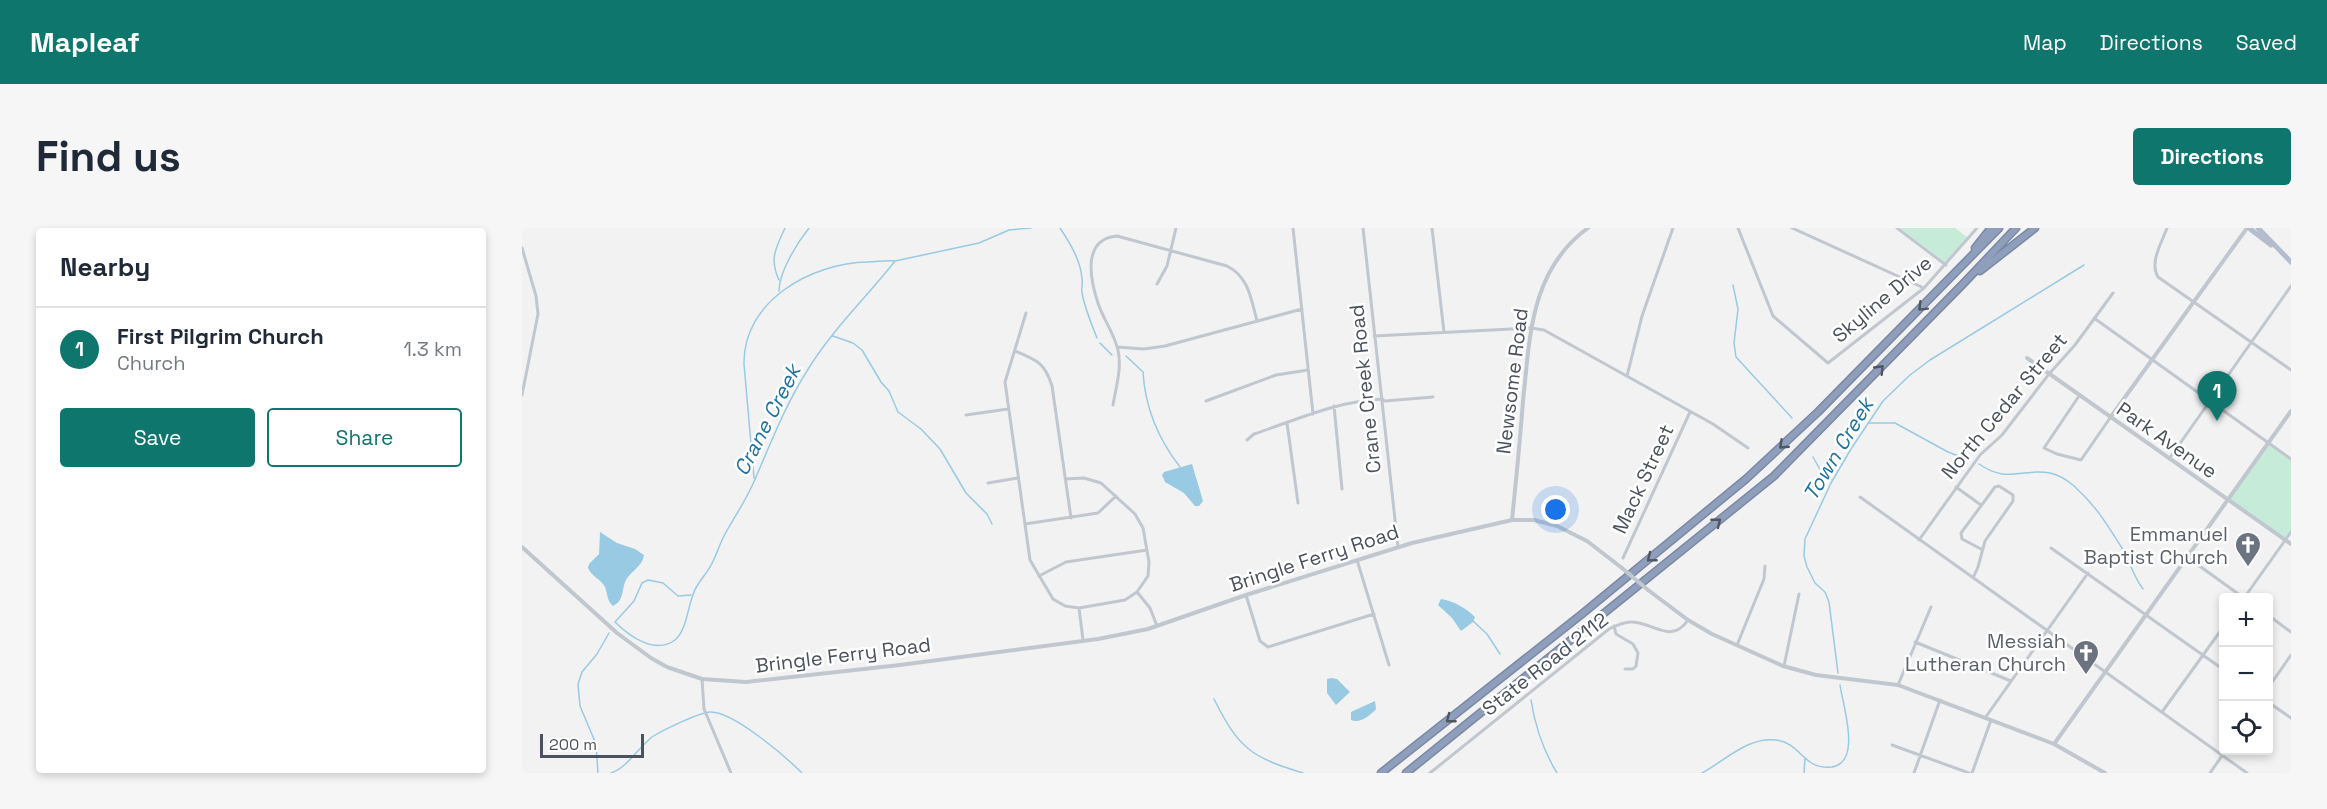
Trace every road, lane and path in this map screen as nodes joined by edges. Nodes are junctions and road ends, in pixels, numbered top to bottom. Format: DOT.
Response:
graph roads {
  1 [pos="1176,228"];
  2 [pos="1293,228"];
  3 [pos="1363,228"];
  4 [pos="1432,228"];
  5 [pos="1588,228"];
  6 [pos="1673,228"];
  7 [pos="1738,228"];
  8 [pos="1792,228"];
  9 [pos="1897,228"];
  10 [pos="1977,228"];
  11 [pos="1991,228"];
  12 [pos="1999,228"];
  13 [pos="2016,228"];
  14 [pos="2035,228"];
  15 [pos="2167,228"];
  16 [pos="2248,228"];
  17 [pos="2258,228"];
  18 [pos="2272,245"];
  19 [pos="522,248"];
  20 [pos="1171,251"];
  21 [pos="2291,262"];
  22 [pos="1946,264"];
  23 [pos="1963,266"];
  24 [pos="1157,284"];
  25 [pos="1963,285"];
  26 [pos="2291,286"];
  27 [pos="1924,288"];
  28 [pos="2114,293"];
  29 [pos="2193,302"];
  30 [pos="1302,309"];
  31 [pos="1026,313"];
  32 [pos="2094,318"];
  33 [pos="1257,321"];
  34 [pos="1531,328"];
  35 [pos="1444,332"];
  36 [pos="1374,336"];
  37 [pos="2252,342"];
  38 [pos="1117,347"];
  39 [pos="1015,351"];
  40 [pos="2028,358"];
  41 [pos="2152,359"];
  42 [pos="1308,370"];
  43 [pos="2291,370"];
  44 [pos="2049,374"];
  45 [pos="1627,376"];
  46 [pos="522,395"];
  47 [pos="2079,396"];
  48 [pos="1433,397"];
  49 [pos="1382,399"];
  50 [pos="1206,401"];
  51 [pos="2210,401"];
  52 [pos="1113,405"];
  53 [pos="1334,406"];
  54 [pos="1008,409"];
  55 [pos="2291,411"];
  56 [pos="1690,412"];
  57 [pos="1313,414"];
  58 [pos="966,415"];
  59 [pos="2110,418"];
  60 [pos="1287,423"];
  61 [pos="1247,440"];
  62 [pos="2268,443"];
  63 [pos="1748,448"];
  64 [pos="2169,459"];
  65 [pos="2291,459"];
  66 [pos="1018,478"];
  67 [pos="1065,479"];
  68 [pos="987,483"];
  69 [pos="1956,488"];
  70 [pos="1342,489"];
  71 [pos="1116,496"];
  72 [pos="1860,497"];
  73 [pos="2227,500"];
  74 [pos="1298,503"];
  75 [pos="1981,505"];
  76 [pos="1071,518"];
  77 [pos="1512,520"];
  78 [pos="1025,524"];
  79 [pos="2291,532"];
  80 [pos="1919,540"];
  81 [pos="2285,540"];
  82 [pos="2291,544"];
  83 [pos="522,547"];
  84 [pos="1398,547"];
  85 [pos="2051,548"];
  86 [pos="1981,549"];
  87 [pos="1147,550"];
  88 [pos="2187,557"];
  89 [pos="1623,558"];
  90 [pos="1357,560"];
  91 [pos="1766,566"];
  92 [pos="2088,573"];
  93 [pos="1038,576"];
  94 [pos="1973,578"];
  95 [pos="1137,592"];
  96 [pos="2238,593"];
  97 [pos="2247,593"];
  98 [pos="1799,594"];
  99 [pos="1246,595"];
  100 [pos="1931,607"];
  101 [pos="1079,608"];
  102 [pos="1374,614"];
  103 [pos="2145,616"];
  104 [pos="2273,619"];
  105 [pos="1688,621"];
  106 [pos="1157,626"];
  107 [pos="1614,626"];
  108 [pos="2046,630"];
  109 [pos="2219,632"];
  110 [pos="2291,632"];
  111 [pos="1083,640"];
  112 [pos="1915,642"];
  113 [pos="1736,646"];
  114 [pos="2291,655"];
  115 [pos="2202,656"];
  116 [pos="1389,665"];
  117 [pos="1784,666"];
  118 [pos="2219,667"];
  119 [pos="1625,669"];
  120 [pos="2105,672"];
  121 [pos="702,679"];
  122 [pos="2273,680"];
  123 [pos="2011,681"];
  124 [pos="1898,685"];
  125 [pos="1940,700"];
  126 [pos="2273,705"];
  127 [pos="2162,712"];
  128 [pos="2291,717"];
  129 [pos="1985,718"];
  130 [pos="1991,720"];
  131 [pos="2054,744"];
  132 [pos="1892,745"];
  133 [pos="2219,753"];
  134 [pos="2222,755"];
  135 [pos="1920,756"];
  136 [pos="731,773"];
  137 [pos="1381,773"];
  138 [pos="1406,773"];
  139 [pos="1430,773"];
  140 [pos="1914,773"];
  141 [pos="1971,773"];
  142 [pos="2105,773"];
  143 [pos="2210,773"];
  144 [pos="2247,773"];
  1 -- 20 [label="street"];
  2 -- 30 [label="street"];
  3 -- 36 [label="street, Crane Creek Road"];
  4 -- 35 [label="street"];
  5 -- 34 [label="street, Newsome Road"];
  6 -- 45 [label="street"];
  7 -- 27 [label="street, Skyline Drive"];
  8 -- 27 [label="street"];
  9 -- 22 [label="street"];
  10 -- 22 [label="street, Skyline Drive"];
  11 -- 23 [label="highway"];
  12 -- 23 [label="highway"];
  13 -- 25 [label="highway"];
  14 -- 25 [label="highway"];
  15 -- 29 [label="street"];
  16 -- 18 [label="main road"];
  16 -- 29 [label="street"];
  17 -- 18 [label="main road"];
  18 -- 21 [label="main road"];
  19 -- 46 [label="street"];
  20 -- 24 [label="street"];
  20 -- 33 [label="street"];
  20 -- 38 [label="street"];
  22 -- 27 [label="street, Skyline Drive"];
  23 -- 137 [label="highway, one-way"];
  138 -- 25 [label="highway, one-way"];
  26 -- 37 [label="street"];
  28 -- 32 [label="street, North Cedar Street"];
  29 -- 37 [label="street"];
  29 -- 41 [label="street"];
  30 -- 33 [label="street"];
  30 -- 42 [label="street"];
  31 -- 39 [label="street"];
  32 -- 41 [label="street"];
  32 -- 44 [label="street, North Cedar Street"];
  33 -- 38 [label="street"];
  34 -- 35 [label="street"];
  34 -- 45 [label="street"];
  34 -- 77 [label="street, Newsome Road"];
  35 -- 36 [label="street"];
  36 -- 49 [label="street, Crane Creek Road"];
  37 -- 43 [label="street"];
  37 -- 51 [label="street"];
  38 -- 52 [label="street"];
  39 -- 54 [label="street"];
  39 -- 67 [label="street"];
  40 -- 44 [label="street, Park Avenue"];
  41 -- 51 [label="street"];
  41 -- 59 [label="street"];
  42 -- 50 [label="street"];
  42 -- 57 [label="street"];
  44 -- 47 [label="street, Park Avenue"];
  44 -- 69 [label="street, North Cedar Street"];
  45 -- 56 [label="street"];
  47 -- 59 [label="street, Park Avenue"];
  47 -- 59 [label="street"];
  48 -- 49 [label="street"];
  49 -- 53 [label="street"];
  49 -- 84 [label="street, Crane Creek Road"];
  51 -- 62 [label="street"];
  51 -- 64 [label="street"];
  53 -- 57 [label="street"];
  53 -- 70 [label="street"];
  54 -- 58 [label="street"];
  54 -- 66 [label="street"];
  55 -- 62 [label="street"];
  56 -- 63 [label="street"];
  56 -- 89 [label="street, Mack Street"];
  57 -- 60 [label="street"];
  59 -- 64 [label="street, Park Avenue"];
  60 -- 61 [label="street"];
  60 -- 74 [label="street"];
  62 -- 65 [label="street"];
  62 -- 73 [label="street"];
  64 -- 73 [label="street, Park Avenue"];
  66 -- 68 [label="street"];
  66 -- 78 [label="street"];
  67 -- 71 [label="street"];
  67 -- 76 [label="street"];
  69 -- 75 [label="street"];
  69 -- 80 [label="street, North Cedar Street"];
  71 -- 76 [label="street"];
  71 -- 87 [label="street"];
  72 -- 80 [label="street"];
  73 -- 81 [label="street, Park Avenue"];
  73 -- 88 [label="street"];
  75 -- 86 [label="street"];
  75 -- 86 [label="street"];
  76 -- 78 [label="street"];
  77 -- 84 [label="street, Bringle Ferry Road"];
  77 -- 105 [label="street, Bringle Ferry Road, bridge"];
  78 -- 93 [label="street"];
  79 -- 81 [label="street"];
  80 -- 94 [label="street"];
  81 -- 82 [label="street, Park Avenue"];
  81 -- 97 [label="street"];
  83 -- 121 [label="street, Bringle Ferry Road"];
  84 -- 90 [label="street, Bringle Ferry Road"];
  85 -- 92 [label="street"];
  86 -- 94 [label="street"];
  87 -- 93 [label="street"];
  87 -- 95 [label="street"];
  88 -- 96 [label="street"];
  88 -- 103 [label="street"];
  90 -- 99 [label="street, Bringle Ferry Road"];
  90 -- 102 [label="street"];
  91 -- 113 [label="street"];
  92 -- 103 [label="street"];
  92 -- 108 [label="street"];
  93 -- 101 [label="street"];
  94 -- 108 [label="street"];
  95 -- 101 [label="street"];
  95 -- 106 [label="street"];
  98 -- 117 [label="street"];
  99 -- 102 [label="street"];
  99 -- 106 [label="street, Bringle Ferry Road"];
  100 -- 112 [label="street"];
  101 -- 111 [label="street"];
  102 -- 116 [label="street"];
  103 -- 115 [label="street"];
  103 -- 120 [label="street"];
  104 -- 110 [label="street"];
  105 -- 107 [label="street, State Road 2112"];
  105 -- 113 [label="street, Bringle Ferry Road"];
  106 -- 111 [label="street, Bringle Ferry Road"];
  107 -- 119 [label="street"];
  107 -- 139 [label="street, State Road 2112"];
  108 -- 120 [label="street"];
  108 -- 123 [label="street"];
  109 -- 115 [label="street"];
  111 -- 121 [label="street, Bringle Ferry Road"];
  112 -- 123 [label="street"];
  112 -- 124 [label="street"];
  113 -- 117 [label="street, Bringle Ferry Road"];
  114 -- 122 [label="street"];
  115 -- 118 [label="street"];
  115 -- 127 [label="street"];
  117 -- 124 [label="street, Bringle Ferry Road"];
  120 -- 127 [label="street"];
  120 -- 131 [label="street"];
  121 -- 136 [label="street"];
  123 -- 129 [label="street"];
  124 -- 125 [label="street, Bringle Ferry Road"];
  125 -- 129 [label="street, Bringle Ferry Road"];
  125 -- 135 [label="street"];
  126 -- 128 [label="street"];
  127 -- 133 [label="street"];
  129 -- 130 [label="street, Bringle Ferry Road"];
  130 -- 131 [label="street, Bringle Ferry Road"];
  130 -- 141 [label="street"];
  131 -- 142 [label="street, Bringle Ferry Road"];
  132 -- 135 [label="street"];
  134 -- 143 [label="street"];
  134 -- 144 [label="street"];
  135 -- 140 [label="street"];
  135 -- 141 [label="street"];
}
